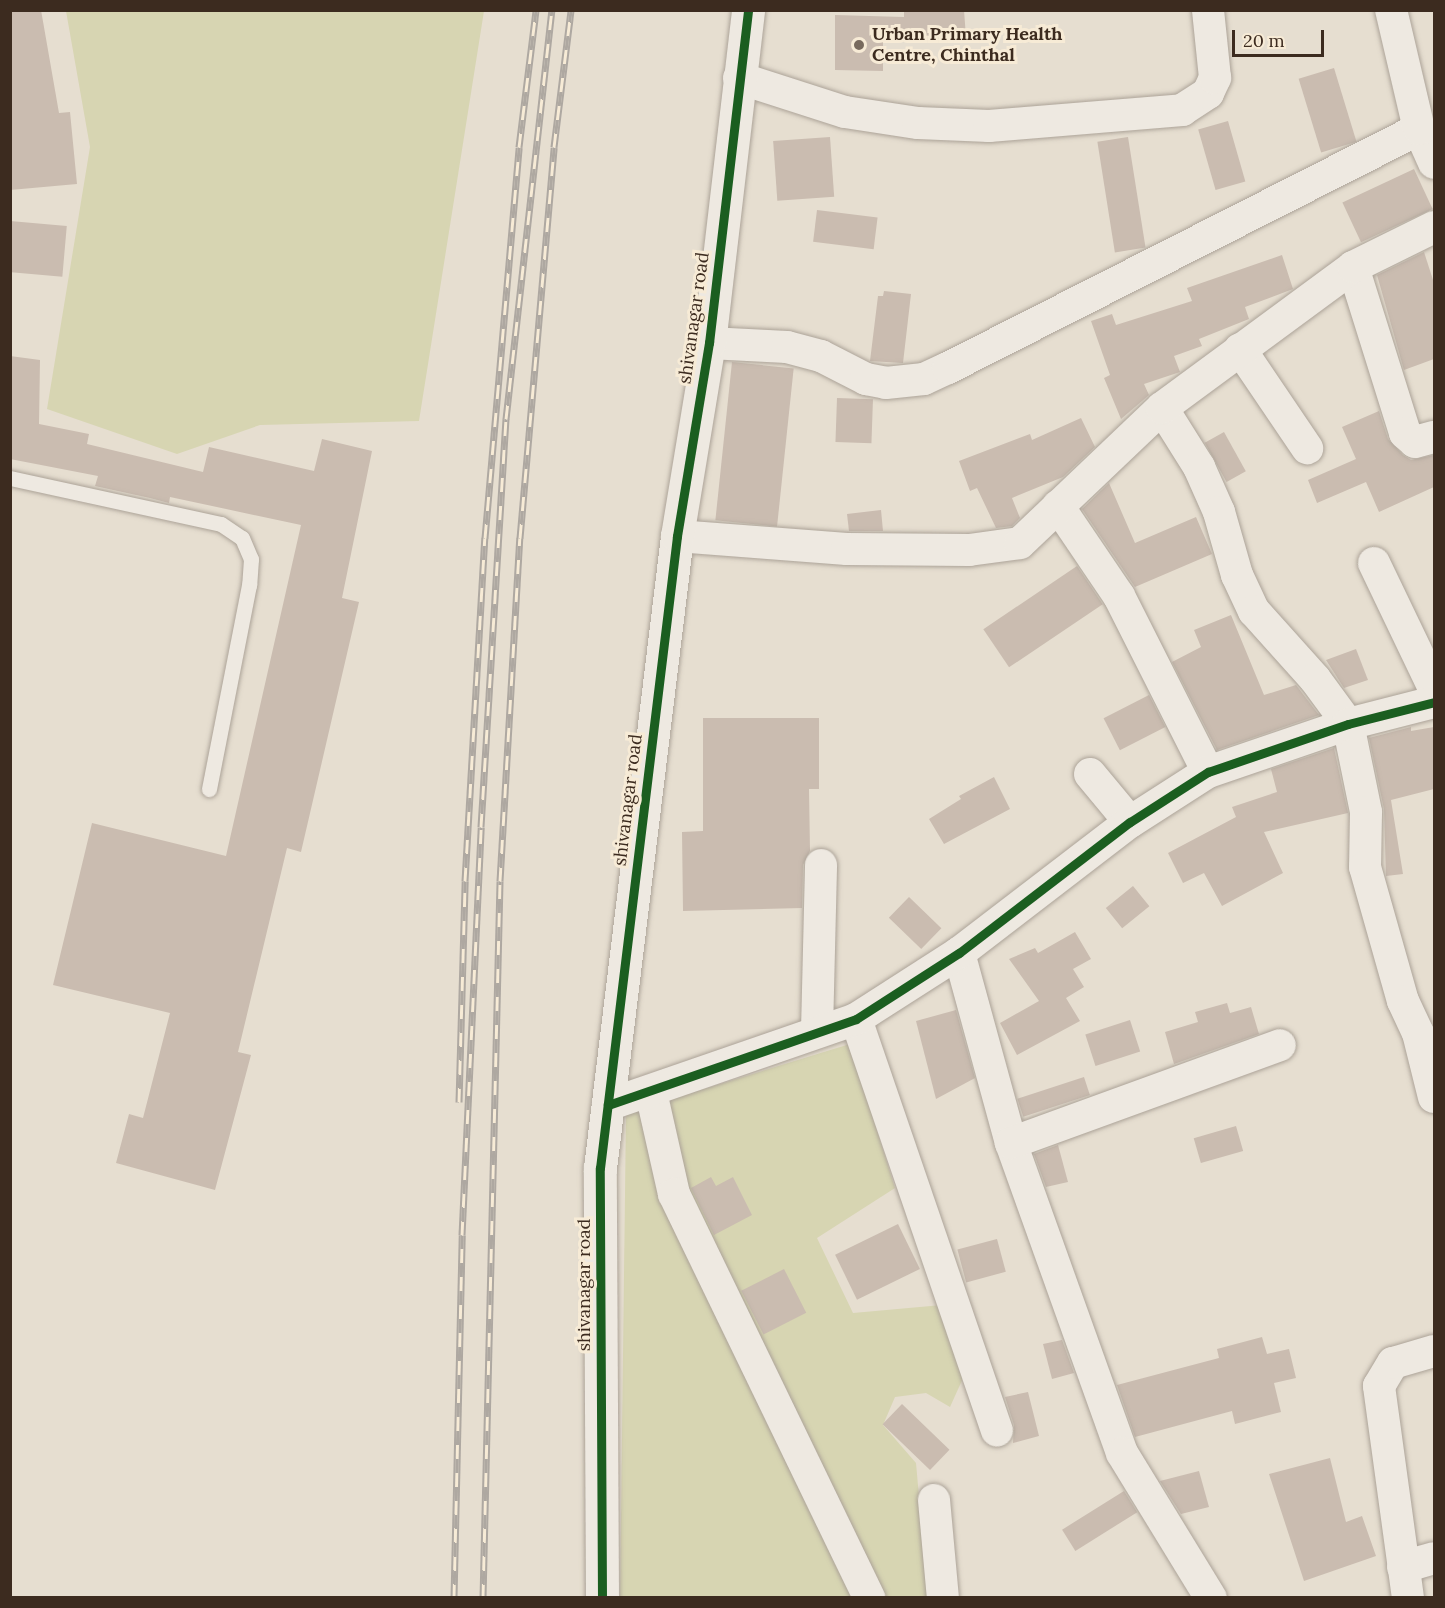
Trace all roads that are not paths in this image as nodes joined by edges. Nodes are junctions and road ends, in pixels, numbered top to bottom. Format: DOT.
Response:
graph roads {
  1 [pos="748,10"];
  2 [pos="1208,10"];
  3 [pos="1391,10"];
  4 [pos="740,78"];
  5 [pos="1419,129"];
  6 [pos="1434,163"];
  7 [pos="1434,227"];
  8 [pos="1353,267"];
  9 [pos="709,343"];
  10 [pos="1240,349"];
  11 [pos="1162,408"];
  12 [pos="1434,437"];
  13 [pos="1307,448"];
  14 [pos="10,478"];
  15 [pos="1058,506"];
  16 [pos="677,536"];
  17 [pos="1374,563"];
  18 [pos="1434,688"];
  19 [pos="1434,702"];
  20 [pos="1348,724"];
  21 [pos="1208,772"];
  22 [pos="1090,774"];
  23 [pos="209,789"];
  24 [pos="1130,822"];
  25 [pos="821,865"];
  26 [pos="959,953"];
  27 [pos="856,1020"];
  28 [pos="818,1031"];
  29 [pos="1280,1045"];
  30 [pos="651,1092"];
  31 [pos="1434,1097"];
  32 [pos="608,1106"];
  33 [pos="1011,1143"];
  34 [pos="1434,1351"];
  35 [pos="997,1430"];
  36 [pos="934,1500"];
  37 [pos="1434,1558"];
  38 [pos="1403,1567"];
  39 [pos="602,1598"];
  40 [pos="868,1598"];
  41 [pos="943,1598"];
  42 [pos="1211,1598"];
  43 [pos="1408,1598"];
  1 -- 4 [label="street, shivanagar road"];
  2 -- 4 [label="street"];
  3 -- 5 [label="street"];
  4 -- 9 [label="street, shivanagar road"];
  5 -- 6 [label="street"];
  5 -- 9 [label="street"];
  7 -- 8 [label="street"];
  8 -- 10 [label="street"];
  8 -- 12 [label="street"];
  9 -- 16 [label="street, shivanagar road"];
  10 -- 11 [label="street"];
  10 -- 13 [label="street"];
  11 -- 15 [label="street"];
  11 -- 20 [label="street"];
  14 -- 23 [label="lane"];
  15 -- 16 [label="street"];
  15 -- 21 [label="street"];
  16 -- 32 [label="street, shivanagar road"];
  17 -- 18 [label="street"];
  19 -- 20 [label="street"];
  20 -- 21 [label="street"];
  20 -- 31 [label="street"];
  21 -- 24 [label="street"];
  22 -- 24 [label="street"];
  24 -- 26 [label="street"];
  25 -- 28 [label="street"];
  26 -- 27 [label="street"];
  26 -- 33 [label="street"];
  27 -- 28 [label="street"];
  27 -- 35 [label="street"];
  28 -- 30 [label="street"];
  29 -- 33 [label="street"];
  30 -- 32 [label="street"];
  30 -- 40 [label="street"];
  32 -- 39 [label="street, shivanagar road"];
  33 -- 42 [label="street"];
  34 -- 38 [label="street"];
  36 -- 41 [label="street"];
  37 -- 38 [label="street"];
  38 -- 43 [label="street"];
}
